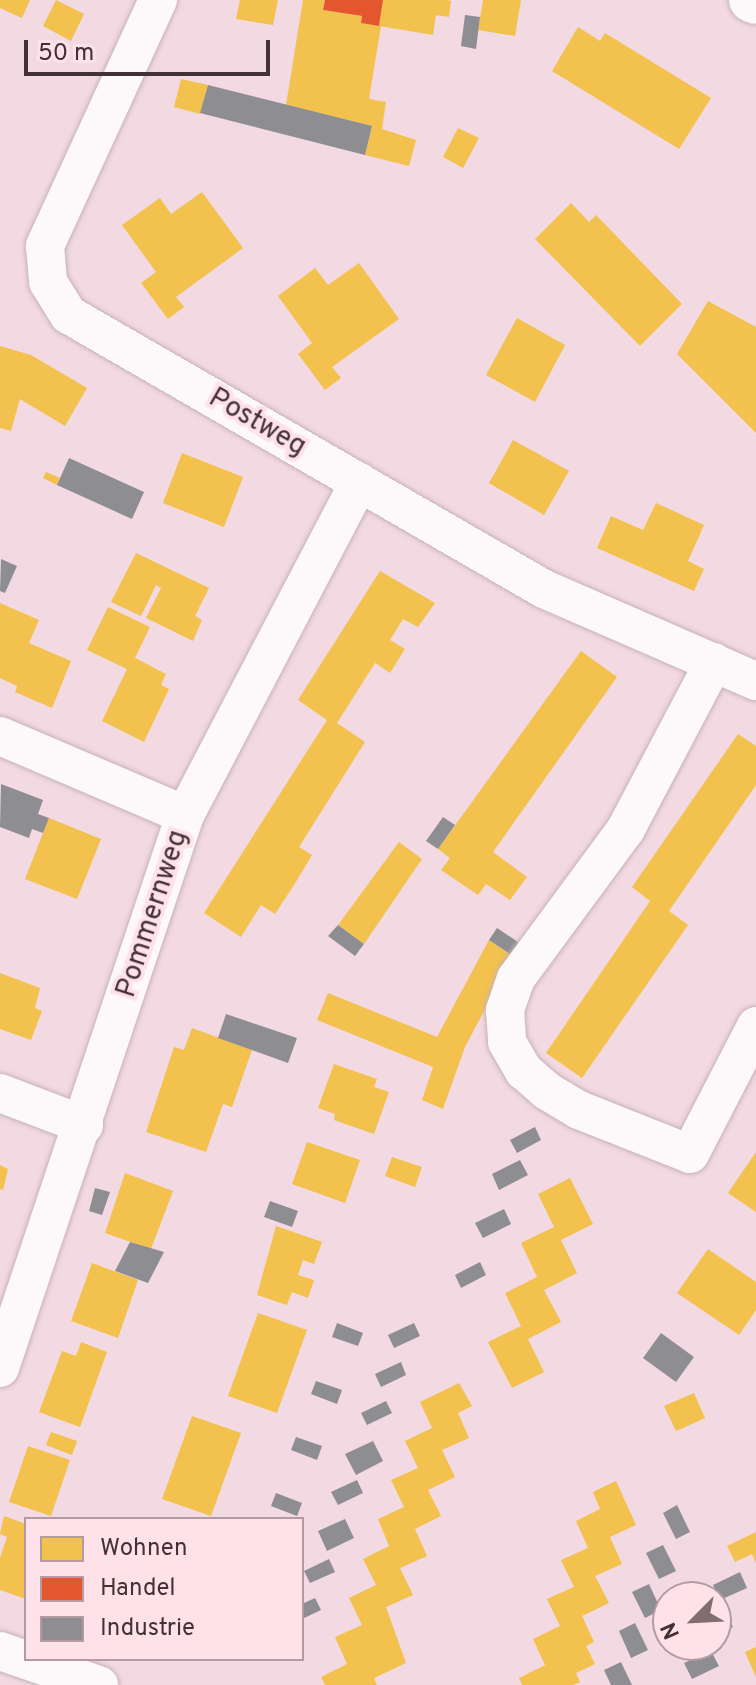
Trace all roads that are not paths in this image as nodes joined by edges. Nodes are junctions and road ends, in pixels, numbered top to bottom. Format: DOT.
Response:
graph roads {
  1 [pos="158,0"];
  2 [pos="359,482"];
  3 [pos="714,662"];
  4 [pos="756,681"];
  5 [pos="0,736"];
  6 [pos="185,815"];
  7 [pos="756,1026"];
  8 [pos="0,1093"];
  9 [pos="84,1125"];
  10 [pos="0,1368"];
  11 [pos="0,1651"];
  12 [pos="24,1659"];
  13 [pos="29,1661"];
  14 [pos="99,1685"];
  1 -- 2 [label="street, Postweg"];
  2 -- 3 [label="street, Postweg"];
  2 -- 6 [label="street, Pommernweg"];
  3 -- 4 [label="street, Postweg"];
  3 -- 7 [label="street"];
  5 -- 6 [label="street"];
  6 -- 9 [label="street, Pommernweg"];
  8 -- 9 [label="street"];
  9 -- 10 [label="street, Pommernweg"];
  11 -- 12 [label="street"];
  13 -- 14 [label="street"];
}
